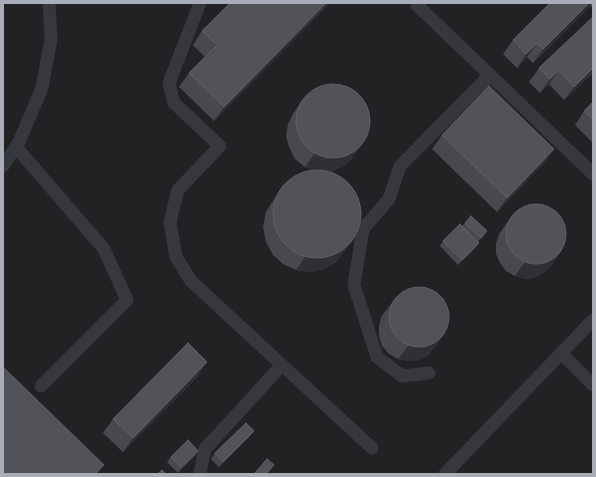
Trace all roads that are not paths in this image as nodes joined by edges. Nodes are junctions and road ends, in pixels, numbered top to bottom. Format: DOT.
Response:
graph roads {
  1 [pos="50,3"];
  2 [pos="200,3"];
  3 [pos="416,3"];
  4 [pos="490,75"];
  5 [pos="16,147"];
  6 [pos="3,166"];
  7 [pos="593,174"];
  8 [pos="593,320"];
  9 [pos="561,354"];
  10 [pos="282,365"];
  11 [pos="429,373"];
  12 [pos="593,385"];
  13 [pos="41,386"];
  14 [pos="372,448"];
  15 [pos="200,474"];
  16 [pos="444,474"];
  1 -- 5 [label="lane"];
  2 -- 10 [label="lane"];
  3 -- 4 [label="lane"];
  4 -- 7 [label="lane"];
  4 -- 11 [label="lane"];
  5 -- 6 [label="lane"];
  5 -- 13 [label="lane"];
  8 -- 9 [label="lane"];
  9 -- 12 [label="lane"];
  9 -- 16 [label="lane"];
  10 -- 14 [label="lane"];
  10 -- 15 [label="lane"];
}
